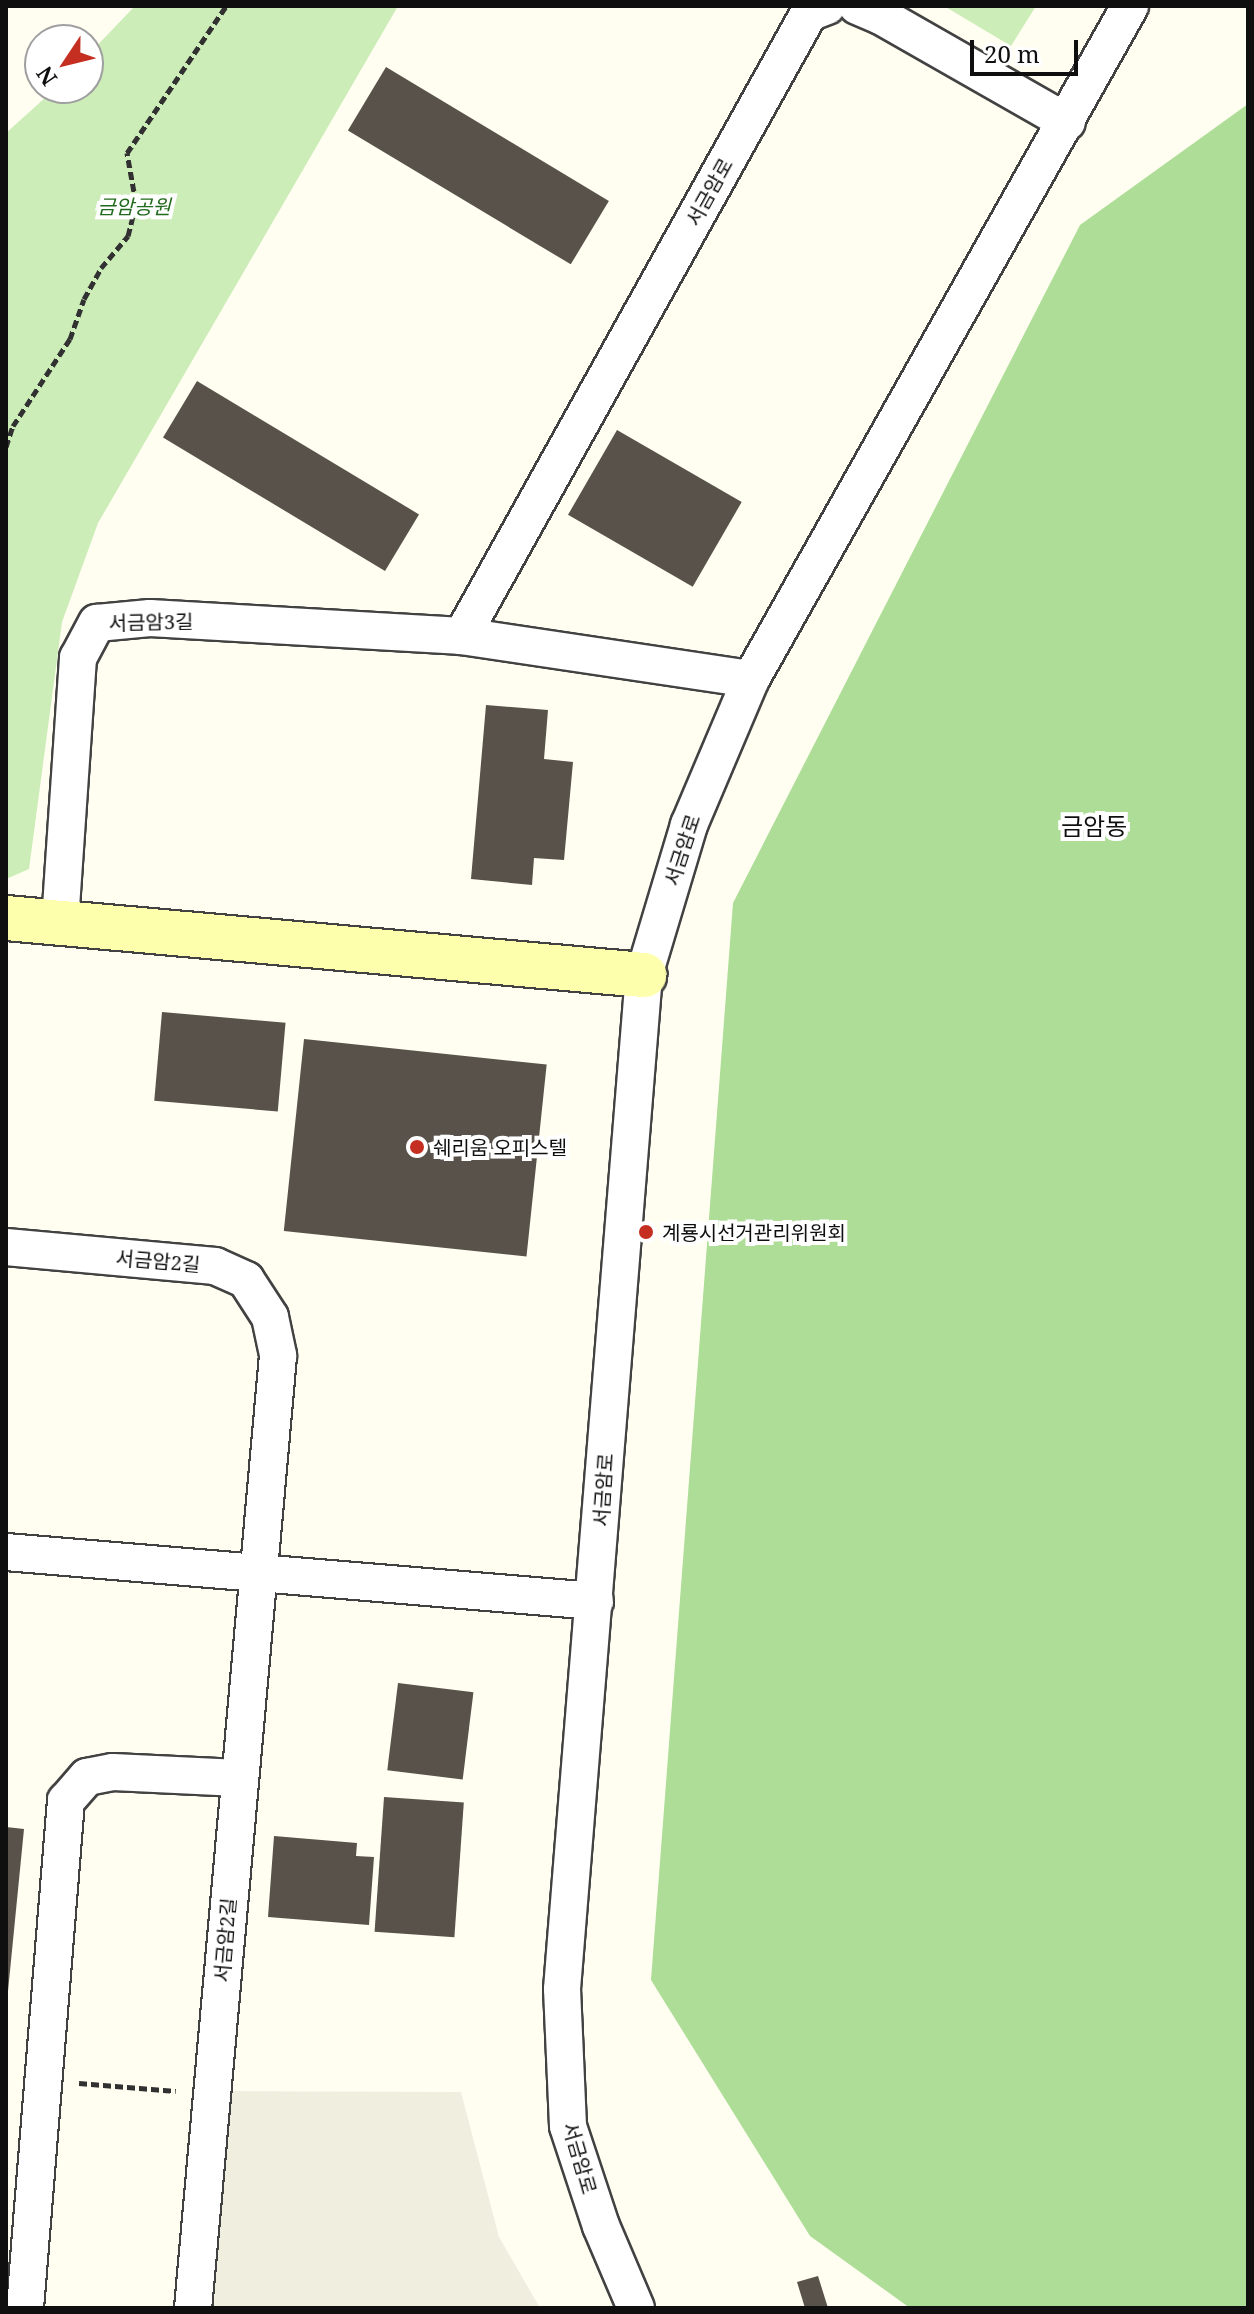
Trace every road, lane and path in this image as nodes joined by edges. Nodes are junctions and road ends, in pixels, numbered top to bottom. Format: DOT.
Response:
graph roads {
  1 [pos="226,6"];
  2 [pos="827,6"];
  3 [pos="857,6"];
  4 [pos="1130,6"];
  5 [pos="1067,122"];
  6 [pos="10,426"];
  7 [pos="6,447"];
  8 [pos="462,636"];
  9 [pos="751,679"];
  10 [pos="6,918"];
  11 [pos="60,922"];
  12 [pos="644,975"];
  13 [pos="6,1247"];
  14 [pos="6,1552"];
  15 [pos="260,1573"];
  16 [pos="595,1601"];
  17 [pos="239,1778"];
  18 [pos="43,2080"];
  19 [pos="212,2093"];
  20 [pos="25,2308"];
  21 [pos="193,2308"];
  22 [pos="636,2308"];
  1 -- 6 [label="path"];
  2 -- 8 [label="street, 서금암로"];
  3 -- 5 [label="street"];
  4 -- 5 [label="street, 서금암로"];
  5 -- 9 [label="street, 서금암로"];
  6 -- 7 [label="path"];
  8 -- 9 [label="street"];
  8 -- 11 [label="street, 서금암3길"];
  9 -- 12 [label="street, 서금암로"];
  10 -- 11 [label="street"];
  11 -- 12 [label="street"];
  12 -- 16 [label="street, 서금암로"];
  13 -- 15 [label="street, 서금암2길"];
  14 -- 15 [label="street"];
  15 -- 16 [label="street"];
  15 -- 17 [label="street, 서금암2길"];
  16 -- 22 [label="street, 서금암로"];
  17 -- 18 [label="street"];
  17 -- 19 [label="street, 서금암2길"];
  18 -- 19 [label="path"];
  18 -- 20 [label="street"];
  19 -- 21 [label="street, 서금암2길"];
}
